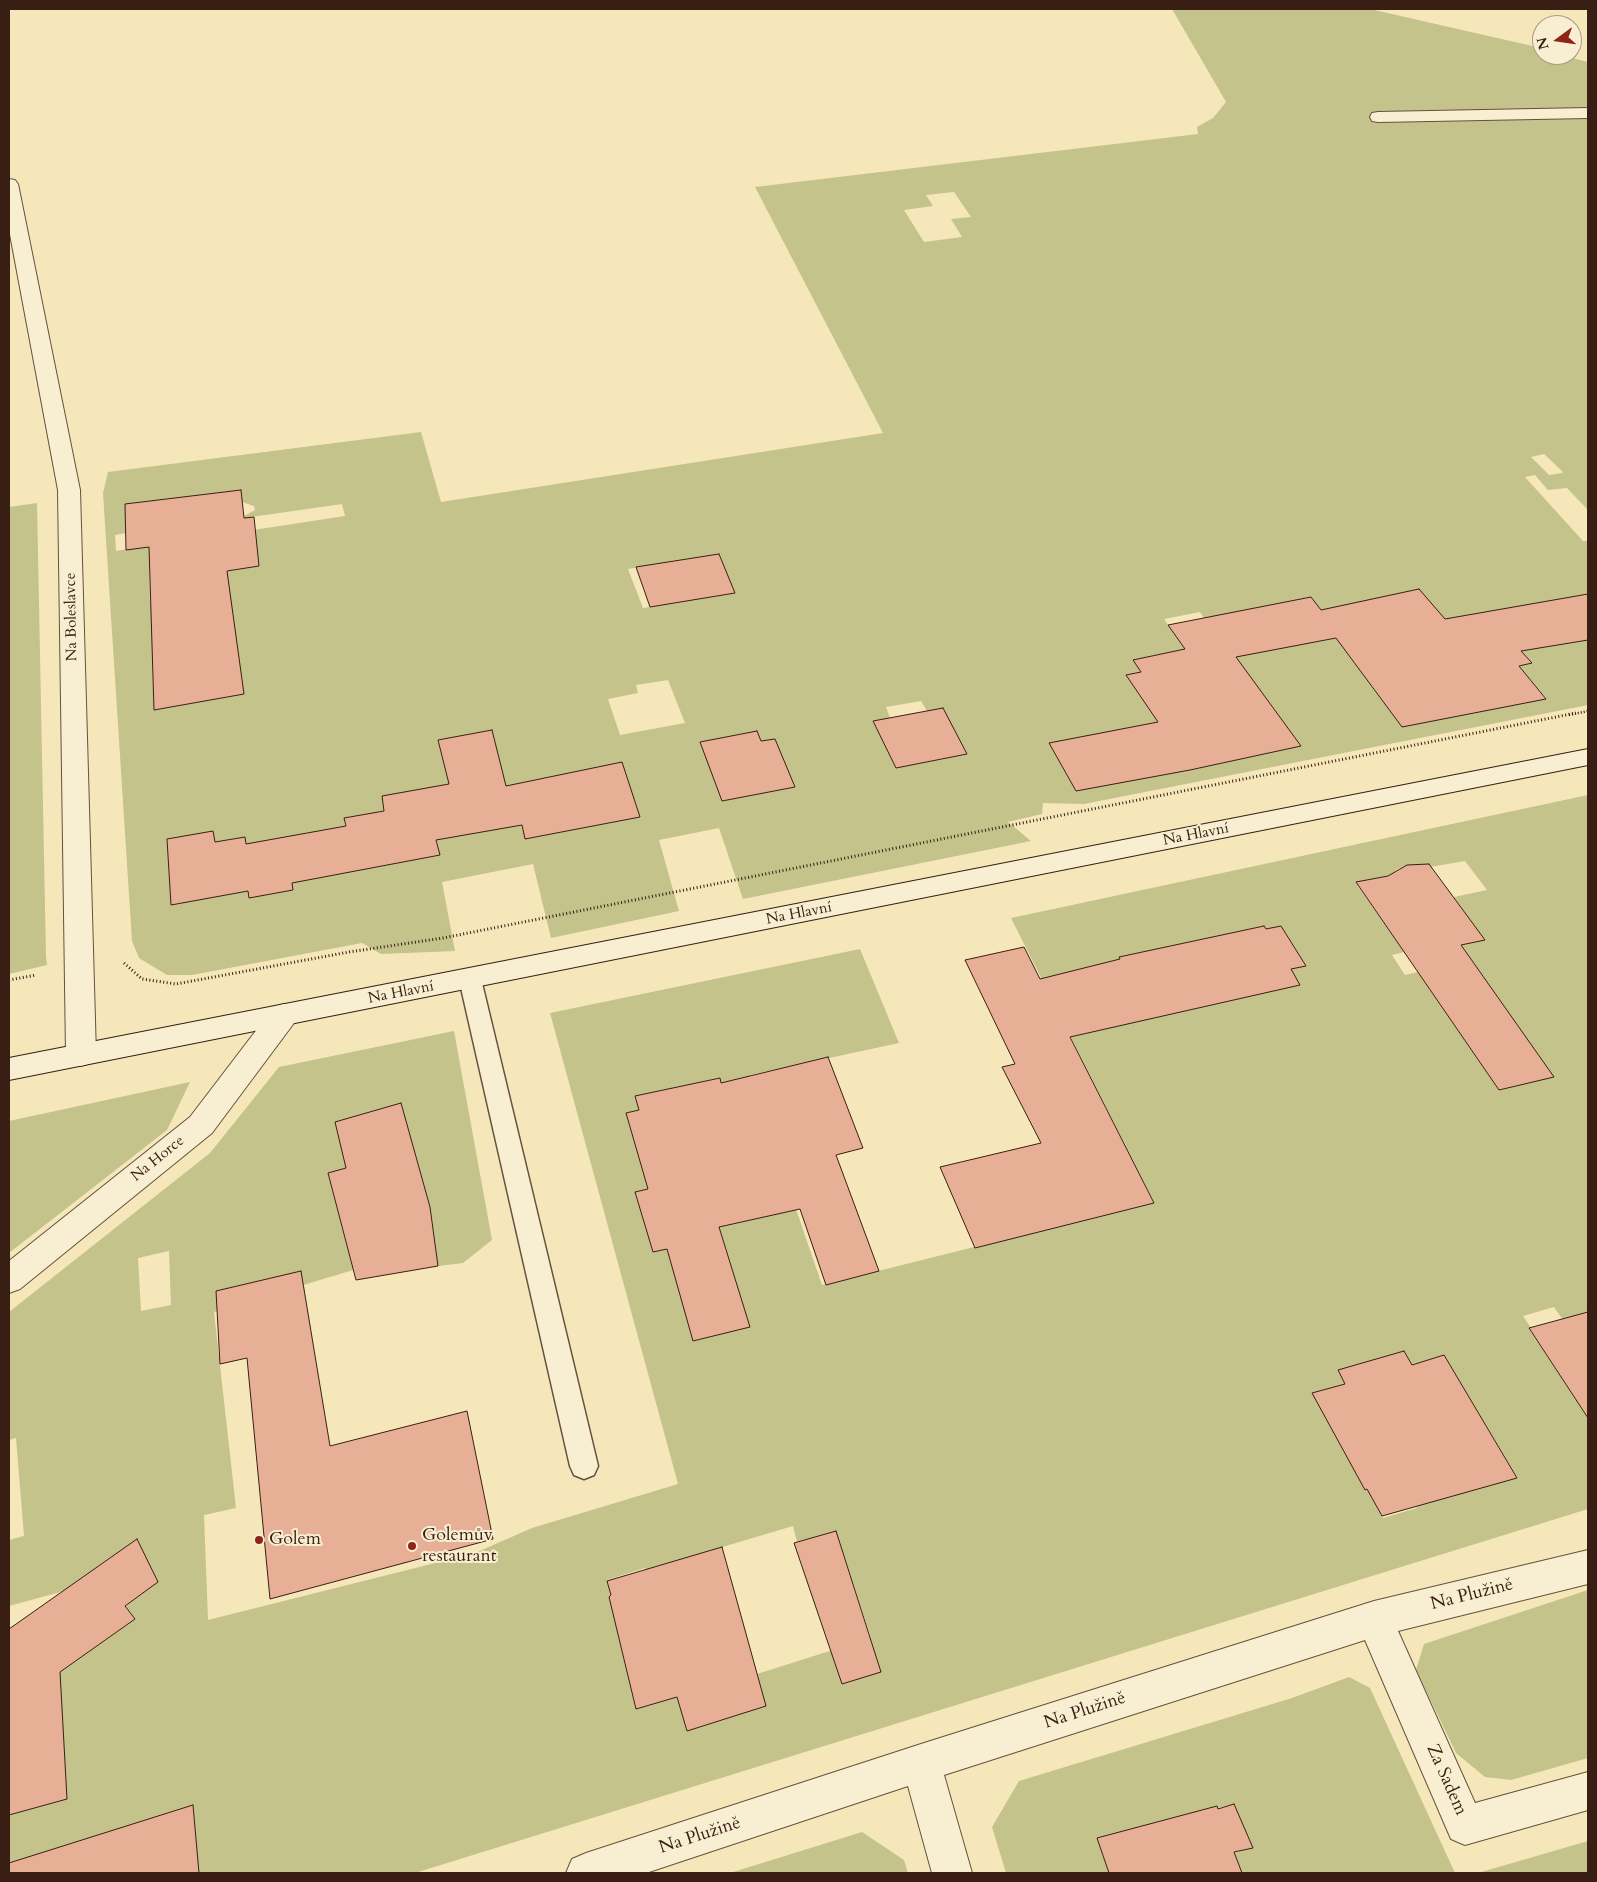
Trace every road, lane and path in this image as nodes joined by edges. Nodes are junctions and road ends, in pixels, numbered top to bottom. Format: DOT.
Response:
graph roads {
  1 [pos="1588,113"];
  2 [pos="1378,117"];
  3 [pos="9,184"];
  4 [pos="1588,711"];
  5 [pos="1588,757"];
  6 [pos="80,966"];
  7 [pos="470,979"];
  8 [pos="9,980"];
  9 [pos="284,1015"];
  10 [pos="81,1055"];
  11 [pos="9,1069"];
  12 [pos="9,1279"];
  13 [pos="584,1466"];
  14 [pos="1588,1567"];
  15 [pos="1374,1619"];
  16 [pos="921,1763"];
  17 [pos="1588,1791"];
  18 [pos="586,1873"];
  19 [pos="952,1873"];
  1 -- 2 [label="street"];
  3 -- 6 [label="street, Na Boleslavce"];
  4 -- 6 [label="path"];
  5 -- 7 [label="street, Na Hlavní"];
  6 -- 8 [label="path"];
  6 -- 10 [label="street, Na Boleslavce"];
  7 -- 9 [label="street, Na Hlavní"];
  7 -- 13 [label="lane"];
  9 -- 10 [label="street, Na Hlavní"];
  9 -- 12 [label="street, Na Horce"];
  10 -- 11 [label="street, Na Hlavní"];
  14 -- 15 [label="street, Na Plužině"];
  15 -- 16 [label="street, Na Plužině"];
  15 -- 17 [label="street, Za Sadem"];
  16 -- 18 [label="street, Na Plužině"];
  16 -- 19 [label="street"];
}
